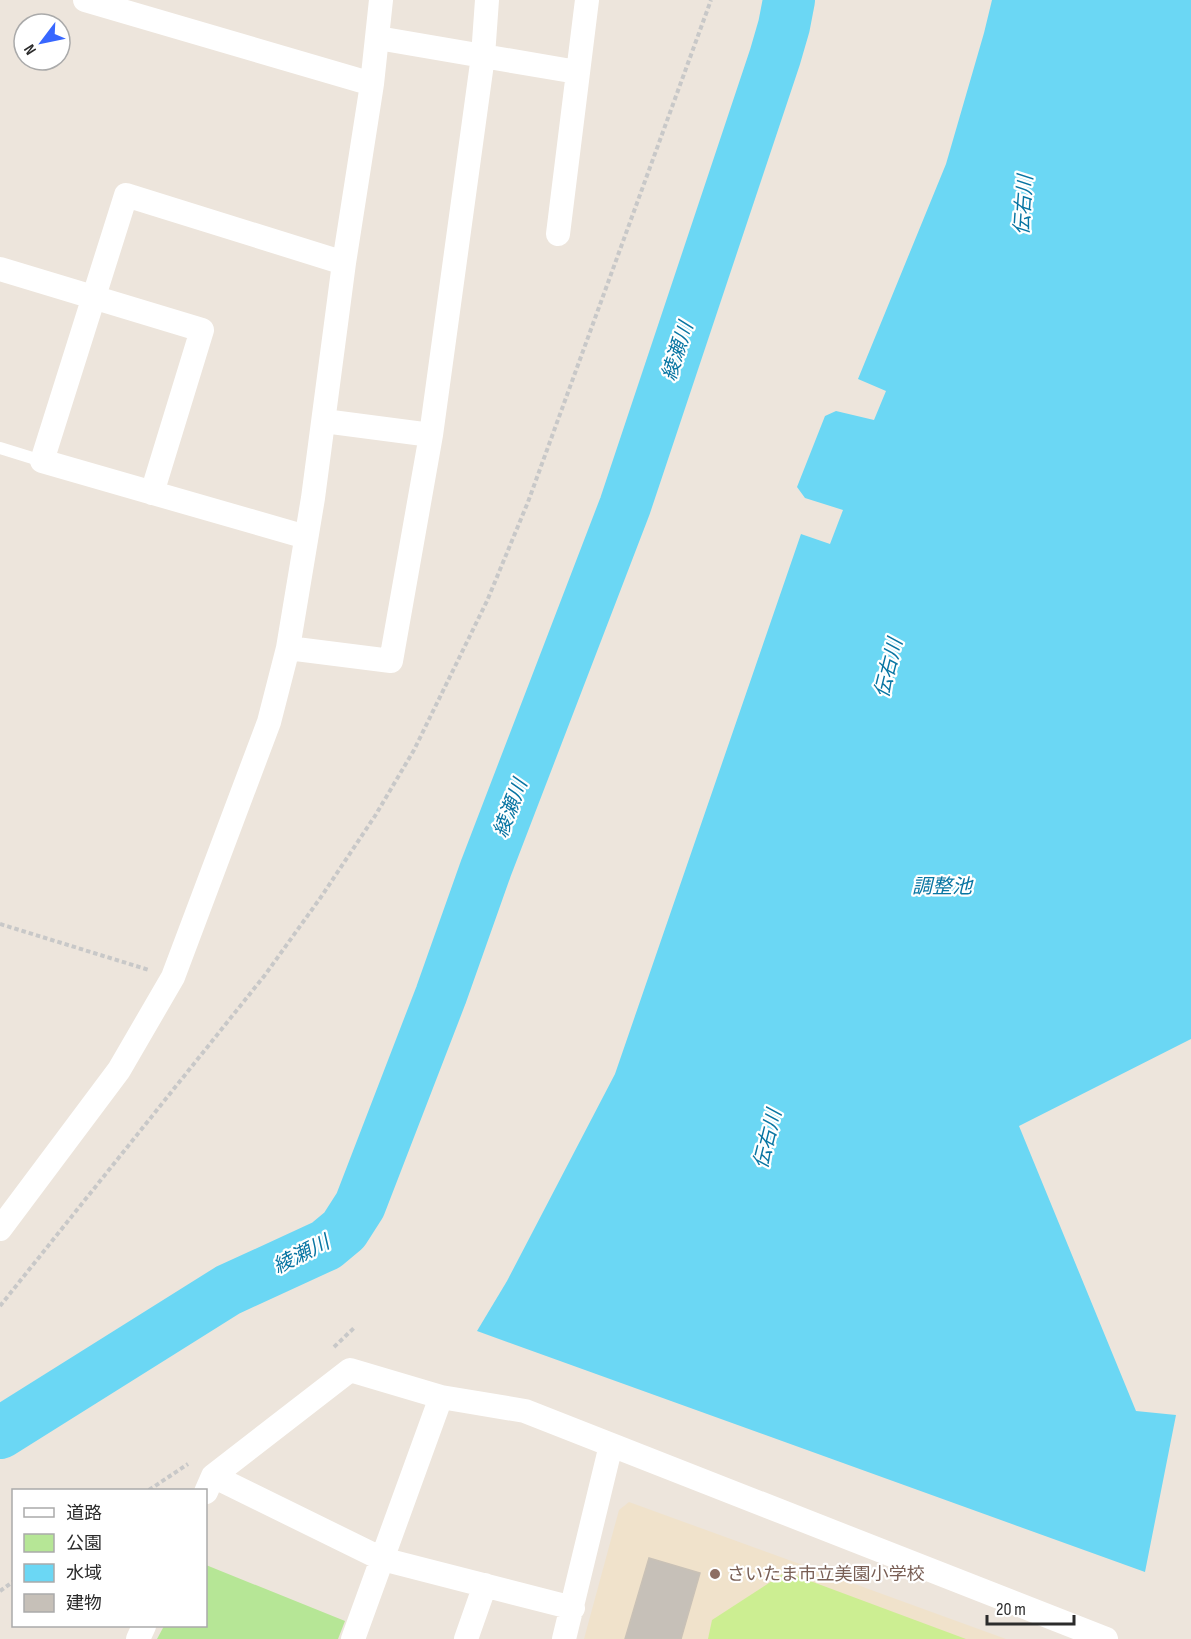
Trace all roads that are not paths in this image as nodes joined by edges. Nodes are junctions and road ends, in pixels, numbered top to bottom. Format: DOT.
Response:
graph roads {
  1 [pos="86,0"];
  2 [pos="381,0"];
  3 [pos="488,0"];
  4 [pos="587,0"];
  5 [pos="378,38"];
  6 [pos="483,56"];
  7 [pos="577,72"];
  8 [pos="372,84"];
  9 [pos="558,234"];
  10 [pos="344,263"];
  11 [pos="0,269"];
  12 [pos="93,296"];
  13 [pos="324,421"];
  14 [pos="431,435"];
  15 [pos="0,448"];
  16 [pos="42,461"];
  17 [pos="152,493"];
  18 [pos="306,537"];
  19 [pos="288,648"];
  20 [pos="0,1229"];
  21 [pos="441,1397"];
  22 [pos="611,1445"];
  23 [pos="209,1484"];
  24 [pos="382,1559"];
  25 [pos="485,1586"];
  26 [pos="573,1608"];
  27 [pos="353,1639"];
  28 [pos="466,1639"];
  29 [pos="564,1639"];
  30 [pos="1106,1639"];
  1 -- 8 [label="street"];
  2 -- 5 [label="street"];
  3 -- 6 [label="street"];
  4 -- 7 [label="street"];
  5 -- 6 [label="street"];
  5 -- 8 [label="street"];
  6 -- 7 [label="street"];
  6 -- 14 [label="street"];
  7 -- 9 [label="street"];
  8 -- 10 [label="street"];
  10 -- 12 [label="street"];
  10 -- 13 [label="street"];
  11 -- 12 [label="street"];
  12 -- 16 [label="street"];
  12 -- 17 [label="street"];
  13 -- 14 [label="street"];
  13 -- 18 [label="street"];
  14 -- 19 [label="street"];
  15 -- 16 [label="lane"];
  16 -- 17 [label="street"];
  17 -- 18 [label="street"];
  18 -- 19 [label="street"];
  19 -- 20 [label="street"];
  21 -- 22 [label="street"];
  21 -- 23 [label="street"];
  21 -- 24 [label="street"];
  22 -- 26 [label="street"];
  22 -- 30 [label="street"];
  23 -- 24 [label="street"];
  24 -- 25 [label="street"];
  24 -- 27 [label="street"];
  25 -- 26 [label="street"];
  25 -- 28 [label="street"];
  26 -- 29 [label="street"];
}
